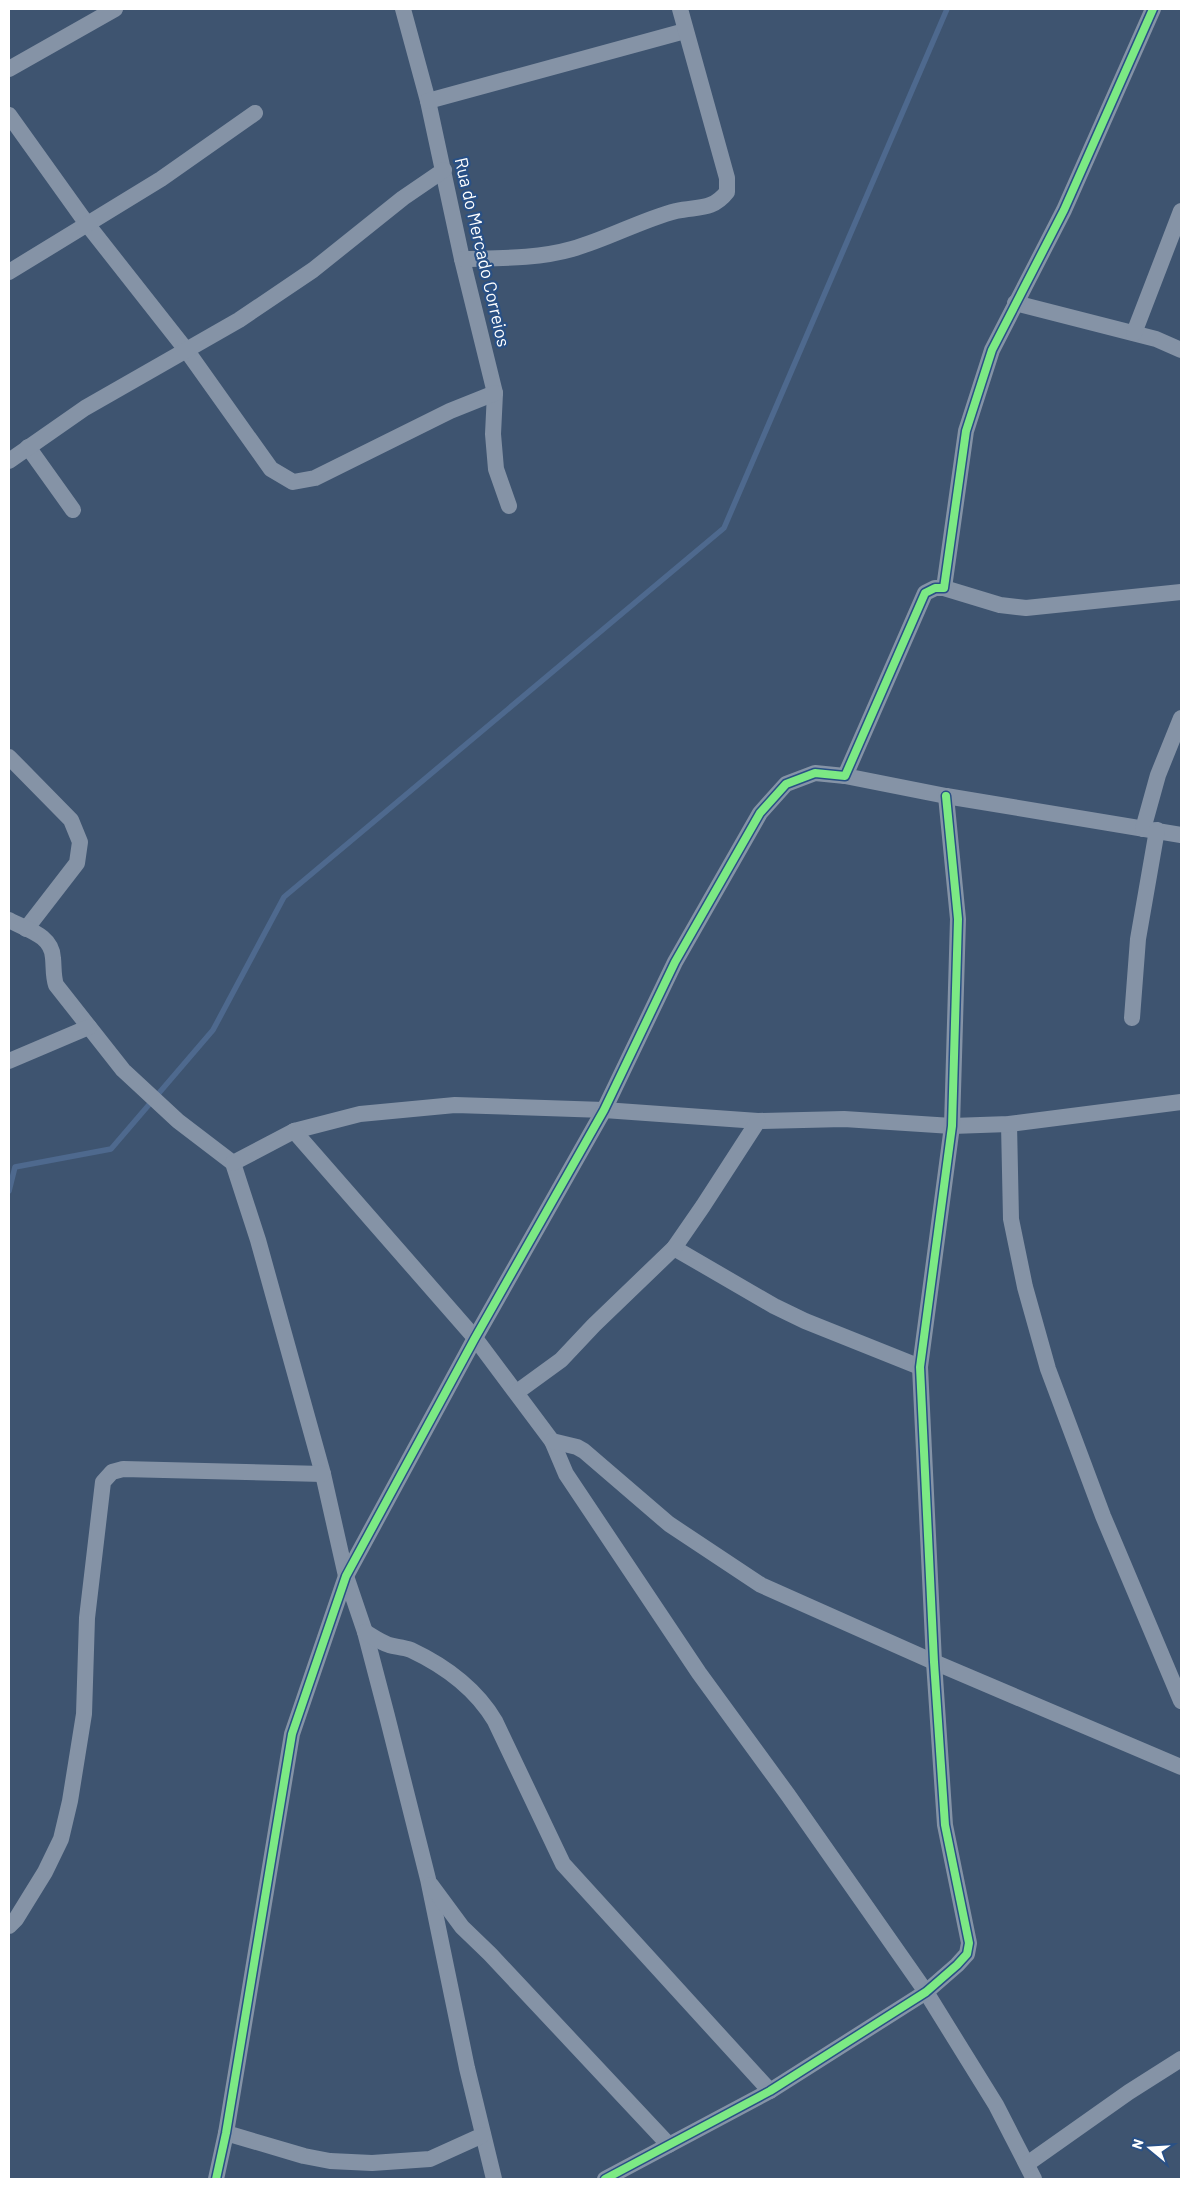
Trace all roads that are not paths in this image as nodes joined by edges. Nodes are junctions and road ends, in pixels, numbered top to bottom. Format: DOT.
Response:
graph roads {
  1 [pos="115,9"];
  2 [pos="403,9"];
  3 [pos="680,9"];
  4 [pos="1153,9"];
  5 [pos="685,31"];
  6 [pos="9,69"];
  7 [pos="428,101"];
  8 [pos="255,113"];
  9 [pos="9,115"];
  10 [pos="444,170"];
  11 [pos="1181,211"];
  12 [pos="87,224"];
  13 [pos="462,259"];
  14 [pos="9,272"];
  15 [pos="1015,303"];
  16 [pos="1134,333"];
  17 [pos="1181,350"];
  18 [pos="187,351"];
  19 [pos="495,393"];
  20 [pos="28,447"];
  21 [pos="9,461"];
  22 [pos="509,506"];
  23 [pos="73,510"];
  24 [pos="944,588"];
  25 [pos="1181,592"];
  26 [pos="1181,718"];
  27 [pos="9,757"];
  28 [pos="845,776"];
  29 [pos="946,796"];
  30 [pos="1150,830"];
  31 [pos="1181,835"];
  32 [pos="9,920"];
  33 [pos="26,929"];
  34 [pos="1132,1018"];
  35 [pos="89,1027"];
  36 [pos="9,1061"];
  37 [pos="1181,1102"];
  38 [pos="604,1110"];
  39 [pos="758,1121"];
  40 [pos="1009,1124"];
  41 [pos="952,1126"];
  42 [pos="294,1131"];
  43 [pos="232,1163"];
  44 [pos="674,1248"];
  45 [pos="475,1338"];
  46 [pos="920,1367"];
  47 [pos="517,1392"];
  48 [pos="552,1441"];
  49 [pos="323,1474"];
  50 [pos="346,1576"];
  51 [pos="365,1632"];
  52 [pos="934,1662"];
  53 [pos="1181,1701"];
  54 [pos="1181,1766"];
  55 [pos="428,1879"];
  56 [pos="9,1926"];
  57 [pos="926,1992"];
  58 [pos="1181,2059"];
  59 [pos="770,2091"];
  60 [pos="226,2134"];
  61 [pos="483,2135"];
  62 [pos="668,2145"];
  63 [pos="1030,2175"];
  64 [pos="216,2179"];
  65 [pos="494,2179"];
  66 [pos="605,2179"];
  1 -- 6 [label="street"];
  2 -- 7 [label="street, Rua do Mercado Correios"];
  3 -- 5 [label="street"];
  4 -- 15 [label="street"];
  5 -- 7 [label="street"];
  5 -- 13 [label="street"];
  7 -- 10 [label="street, Rua do Mercado Correios"];
  8 -- 12 [label="street"];
  9 -- 12 [label="street"];
  10 -- 13 [label="street, Rua do Mercado Correios"];
  10 -- 18 [label="street"];
  11 -- 16 [label="street"];
  12 -- 14 [label="street"];
  12 -- 18 [label="street"];
  13 -- 19 [label="street, Rua do Mercado Correios"];
  15 -- 16 [label="street"];
  15 -- 24 [label="street"];
  16 -- 17 [label="street"];
  18 -- 19 [label="street"];
  18 -- 20 [label="street"];
  19 -- 22 [label="street, Rua do Mercado Correios"];
  20 -- 21 [label="street"];
  20 -- 23 [label="street"];
  24 -- 25 [label="street"];
  24 -- 28 [label="street"];
  26 -- 30 [label="street"];
  27 -- 33 [label="street"];
  28 -- 29 [label="street"];
  28 -- 38 [label="street"];
  29 -- 30 [label="street"];
  29 -- 41 [label="street"];
  30 -- 31 [label="street"];
  30 -- 34 [label="street"];
  32 -- 33 [label="street"];
  33 -- 35 [label="street"];
  35 -- 36 [label="street"];
  35 -- 43 [label="street"];
  37 -- 40 [label="street"];
  38 -- 39 [label="street"];
  38 -- 42 [label="street"];
  38 -- 45 [label="street"];
  39 -- 41 [label="street"];
  39 -- 44 [label="street"];
  40 -- 41 [label="street"];
  40 -- 53 [label="street"];
  41 -- 46 [label="street"];
  42 -- 43 [label="street"];
  42 -- 45 [label="street"];
  43 -- 49 [label="street"];
  44 -- 46 [label="street"];
  44 -- 47 [label="street"];
  45 -- 47 [label="street"];
  45 -- 50 [label="street"];
  46 -- 52 [label="street"];
  47 -- 48 [label="street"];
  48 -- 52 [label="street"];
  48 -- 57 [label="street"];
  49 -- 50 [label="street"];
  49 -- 56 [label="street"];
  50 -- 51 [label="street"];
  50 -- 60 [label="street"];
  51 -- 55 [label="street"];
  51 -- 59 [label="street"];
  52 -- 54 [label="street"];
  52 -- 57 [label="street"];
  55 -- 61 [label="street"];
  55 -- 62 [label="street"];
  57 -- 59 [label="street"];
  57 -- 63 [label="street"];
  58 -- 63 [label="street"];
  59 -- 62 [label="street"];
  60 -- 61 [label="street"];
  60 -- 64 [label="street"];
  61 -- 65 [label="street"];
  62 -- 66 [label="street"];
}
